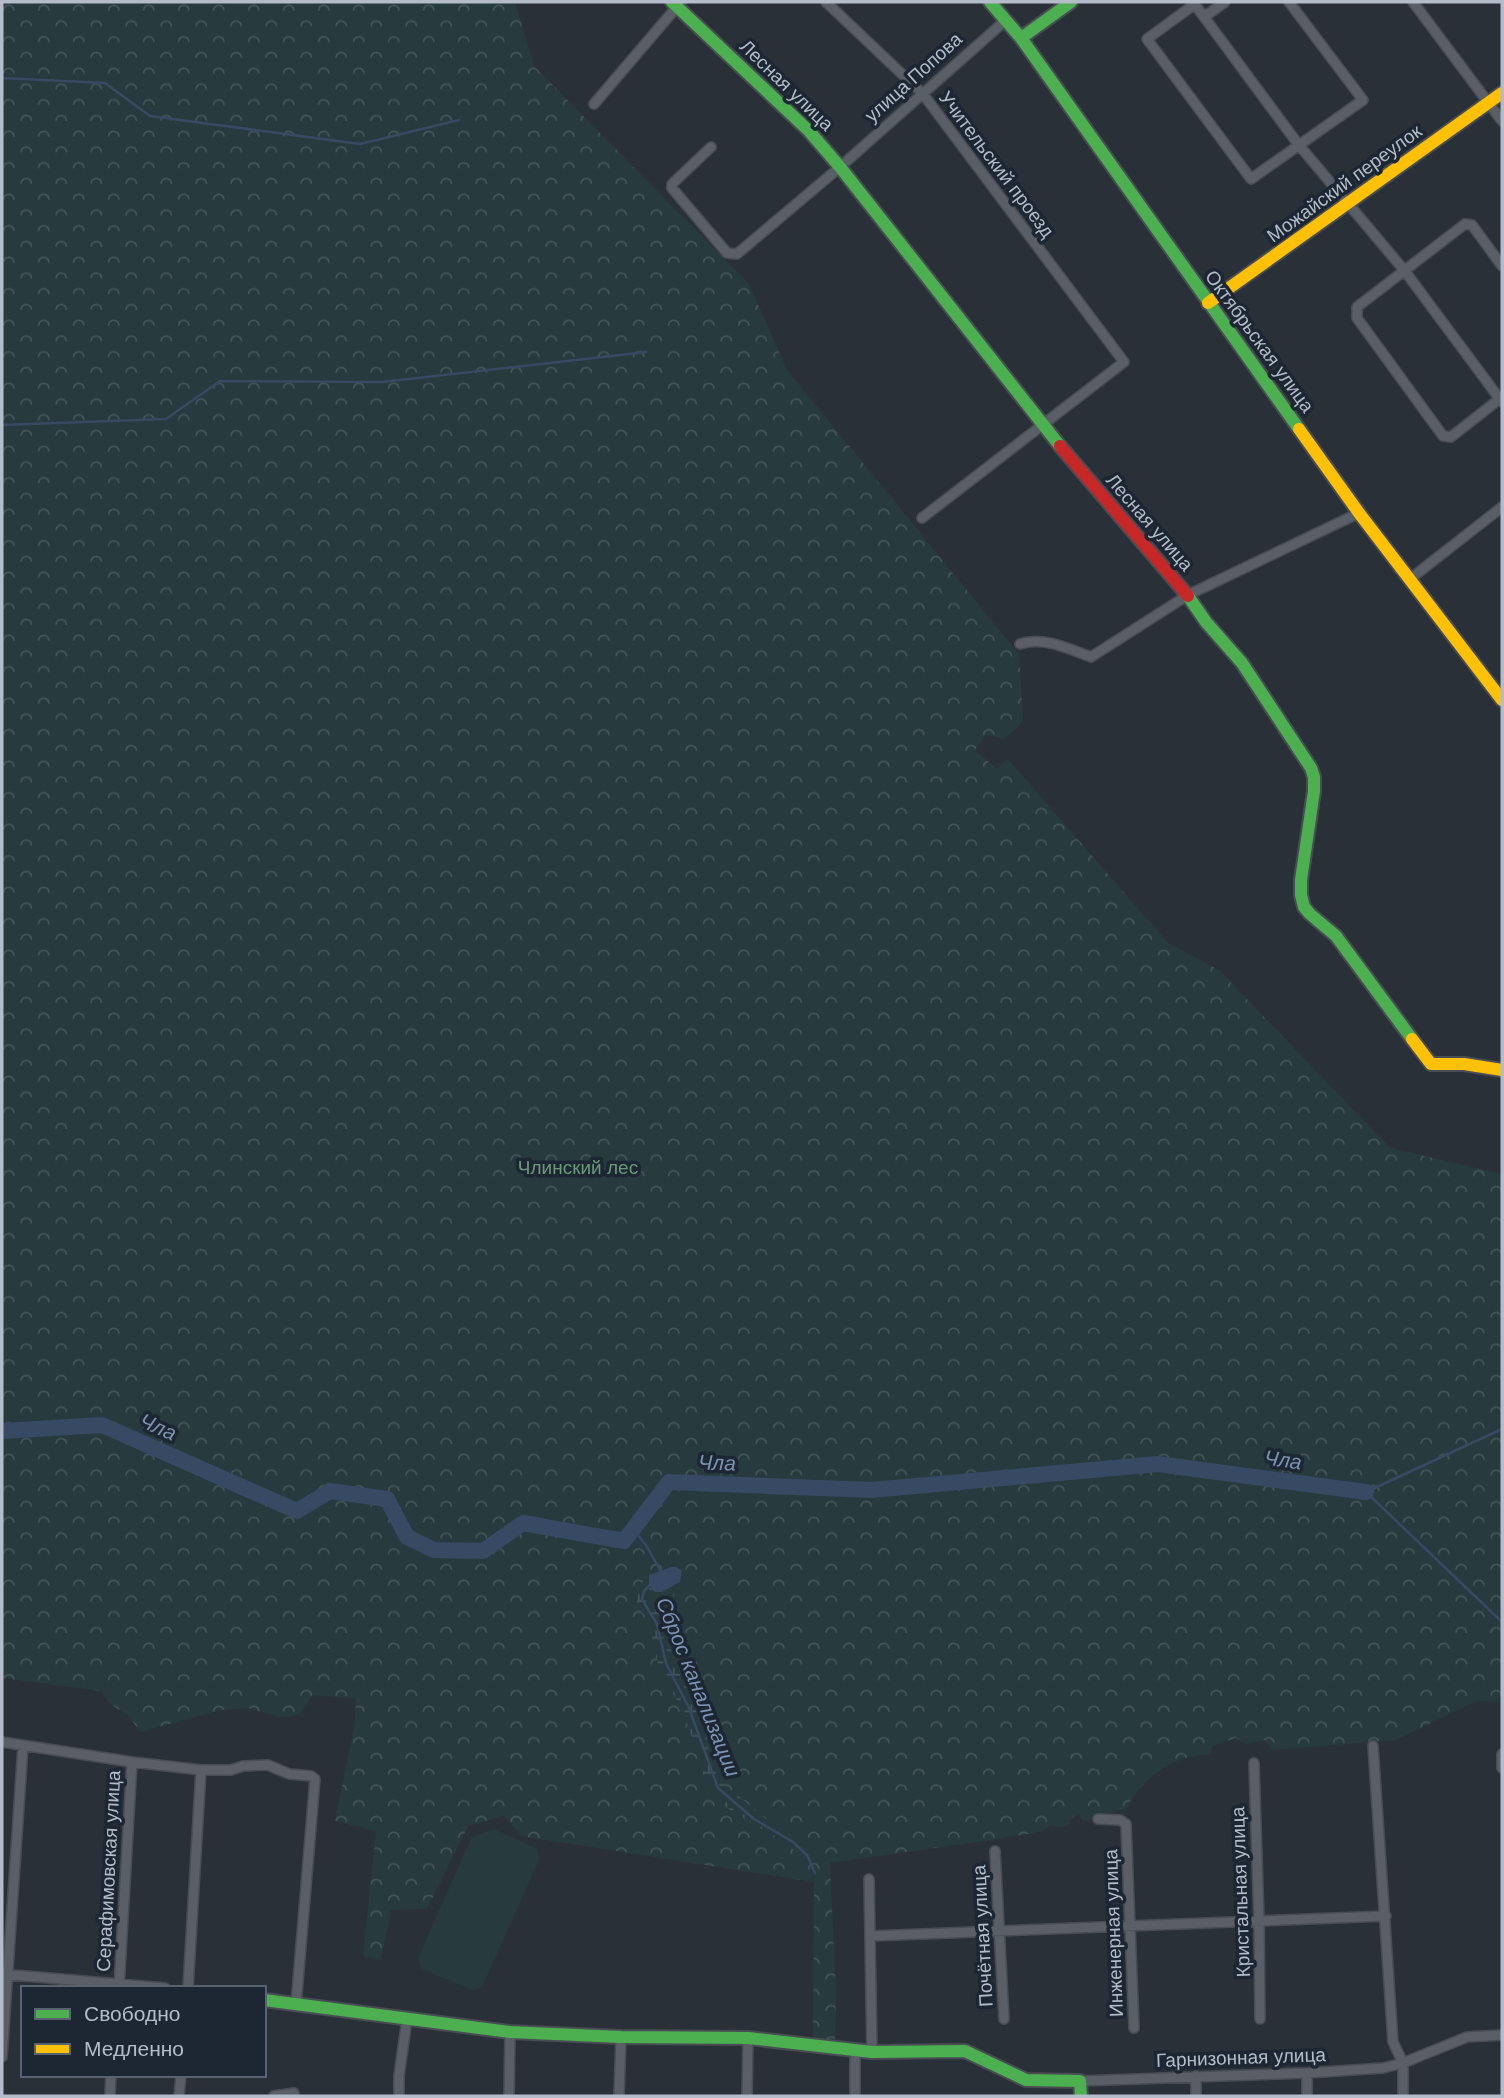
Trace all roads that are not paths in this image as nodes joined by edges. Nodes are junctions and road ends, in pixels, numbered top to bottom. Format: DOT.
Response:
graph roads {
  1 [pos="826,2"];
  2 [pos="990,2"];
  3 [pos="1071,2"];
  4 [pos="1226,2"];
  5 [pos="1289,2"];
  6 [pos="1413,2"];
  7 [pos="677,3"];
  8 [pos="1194,3"];
  9 [pos="1205,17"];
  10 [pos="1006,20"];
  11 [pos="1021,38"];
  12 [pos="1502,93"];
  13 [pos="923,94"];
  14 [pos="1488,102"];
  15 [pos="594,104"];
  16 [pos="1502,121"];
  17 [pos="1298,144"];
  18 [pos="711,147"];
  19 [pos="840,167"];
  20 [pos="1348,204"];
  21 [pos="1502,266"];
  22 [pos="1404,270"];
  23 [pos="1208,303"];
  24 [pos="1501,399"];
  25 [pos="1042,425"];
  26 [pos="1502,507"];
  27 [pos="1359,513"];
  28 [pos="922,518"];
  29 [pos="1409,579"];
  30 [pos="1188,596"];
  31 [pos="1020,644"];
  32 [pos="1502,700"];
  33 [pos="1502,1070"];
  34 [pos="2,1742"];
  35 [pos="23,1746"];
  36 [pos="1373,1746"];
  37 [pos="1502,1754"];
  38 [pos="131,1762"];
  39 [pos="1254,1763"];
  40 [pos="1502,1768"];
  41 [pos="201,1770"];
  42 [pos="1098,1819"];
  43 [pos="995,1851"];
  44 [pos="869,1879"];
  45 [pos="1386,1916"];
  46 [pos="1259,1922"];
  47 [pos="1131,1927"];
  48 [pos="1001,1931"];
  49 [pos="872,1936"];
  50 [pos="5,1974"];
  51 [pos="119,1986"];
  52 [pos="188,1986"];
  53 [pos="266,2000"];
  54 [pos="296,2005"];
  55 [pos="407,2019"];
  56 [pos="1004,2019"];
  57 [pos="1261,2019"];
  58 [pos="1135,2028"];
  59 [pos="510,2032"];
  60 [pos="1502,2035"];
  61 [pos="621,2037"];
  62 [pos="748,2038"];
  63 [pos="855,2051"];
  64 [pos="872,2052"];
  65 [pos="2,2057"];
  66 [pos="1403,2063"];
  67 [pos="1307,2073"];
  68 [pos="1196,2076"];
  69 [pos="111,2077"];
  70 [pos="181,2077"];
  71 [pos="1080,2081"];
  72 [pos="110,2096"];
  73 [pos="179,2096"];
  74 [pos="274,2096"];
  75 [pos="294,2096"];
  76 [pos="399,2096"];
  77 [pos="509,2096"];
  78 [pos="619,2096"];
  79 [pos="747,2096"];
  80 [pos="855,2096"];
  81 [pos="1081,2096"];
  82 [pos="1196,2096"];
  83 [pos="1307,2096"];
  84 [pos="1402,2096"];
  1 -- 13 [label="street, Учительский проезд"];
  2 -- 10 [label="street, Октябрьская улица"];
  3 -- 11 [label="street"];
  4 -- 9 [label="street"];
  5 -- 17 [label="street"];
  6 -- 14 [label="street"];
  7 -- 15 [label="street"];
  7 -- 19 [label="street, Лесная улица"];
  8 -- 9 [label="street"];
  8 -- 17 [label="street"];
  9 -- 17 [label="street"];
  10 -- 11 [label="street, Октябрьская улица"];
  10 -- 13 [label="street, улица Попова"];
  11 -- 23 [label="street, Октябрьская улица"];
  12 -- 14 [label="street, Можайский переулок"];
  13 -- 19 [label="street, улица Попова"];
  13 -- 25 [label="street, Учительский проезд"];
  14 -- 16 [label="street"];
  14 -- 20 [label="street, Можайский переулок"];
  17 -- 20 [label="street"];
  18 -- 19 [label="street, улица Попова"];
  19 -- 25 [label="street, Лесная улица"];
  20 -- 22 [label="street"];
  20 -- 23 [label="street, Можайский переулок"];
  21 -- 22 [label="street"];
  22 -- 24 [label="street"];
  22 -- 24 [label="street"];
  23 -- 27 [label="street, Октябрьская улица"];
  25 -- 28 [label="street"];
  25 -- 30 [label="street, Лесная улица"];
  26 -- 29 [label="street"];
  27 -- 29 [label="street, Октябрьская улица"];
  27 -- 30 [label="street"];
  29 -- 32 [label="street, Октябрьская улица"];
  30 -- 31 [label="street"];
  30 -- 33 [label="street, Лесная улица"];
  34 -- 35 [label="street, Серафимовская улица"];
  35 -- 38 [label="street, Серафимовская улица"];
  35 -- 50 [label="street"];
  36 -- 45 [label="street"];
  37 -- 40 [label="street"];
  38 -- 41 [label="street"];
  38 -- 51 [label="street, Серафимовская улица"];
  39 -- 46 [label="street, Кристальная улица"];
  41 -- 52 [label="street"];
  41 -- 54 [label="street"];
  42 -- 47 [label="street, Инженерная улица"];
  43 -- 48 [label="street, Почётная улица"];
  44 -- 49 [label="street"];
  45 -- 46 [label="street"];
  45 -- 66 [label="street"];
  46 -- 47 [label="street"];
  46 -- 57 [label="street, Кристальная улица"];
  47 -- 48 [label="street"];
  47 -- 58 [label="street, Инженерная улица"];
  48 -- 49 [label="street"];
  48 -- 56 [label="street, Почётная улица"];
  49 -- 64 [label="street"];
  50 -- 51 [label="street"];
  50 -- 65 [label="street"];
  53 -- 54 [label="street"];
  54 -- 55 [label="street"];
  55 -- 59 [label="street"];
  55 -- 76 [label="street"];
  59 -- 61 [label="street"];
  59 -- 77 [label="street"];
  60 -- 66 [label="street, Гарнизонная улица"];
  61 -- 62 [label="street"];
  61 -- 78 [label="street"];
  62 -- 63 [label="street"];
  62 -- 79 [label="street"];
  63 -- 64 [label="street"];
  63 -- 80 [label="street"];
  64 -- 71 [label="street"];
  66 -- 67 [label="street, Гарнизонная улица"];
  66 -- 84 [label="street"];
  67 -- 68 [label="street, Гарнизонная улица"];
  67 -- 83 [label="street"];
  68 -- 71 [label="street, Гарнизонная улица"];
  68 -- 82 [label="street"];
  69 -- 72 [label="street"];
  70 -- 73 [label="street"];
  71 -- 81 [label="street"];
  74 -- 75 [label="street"];
}
